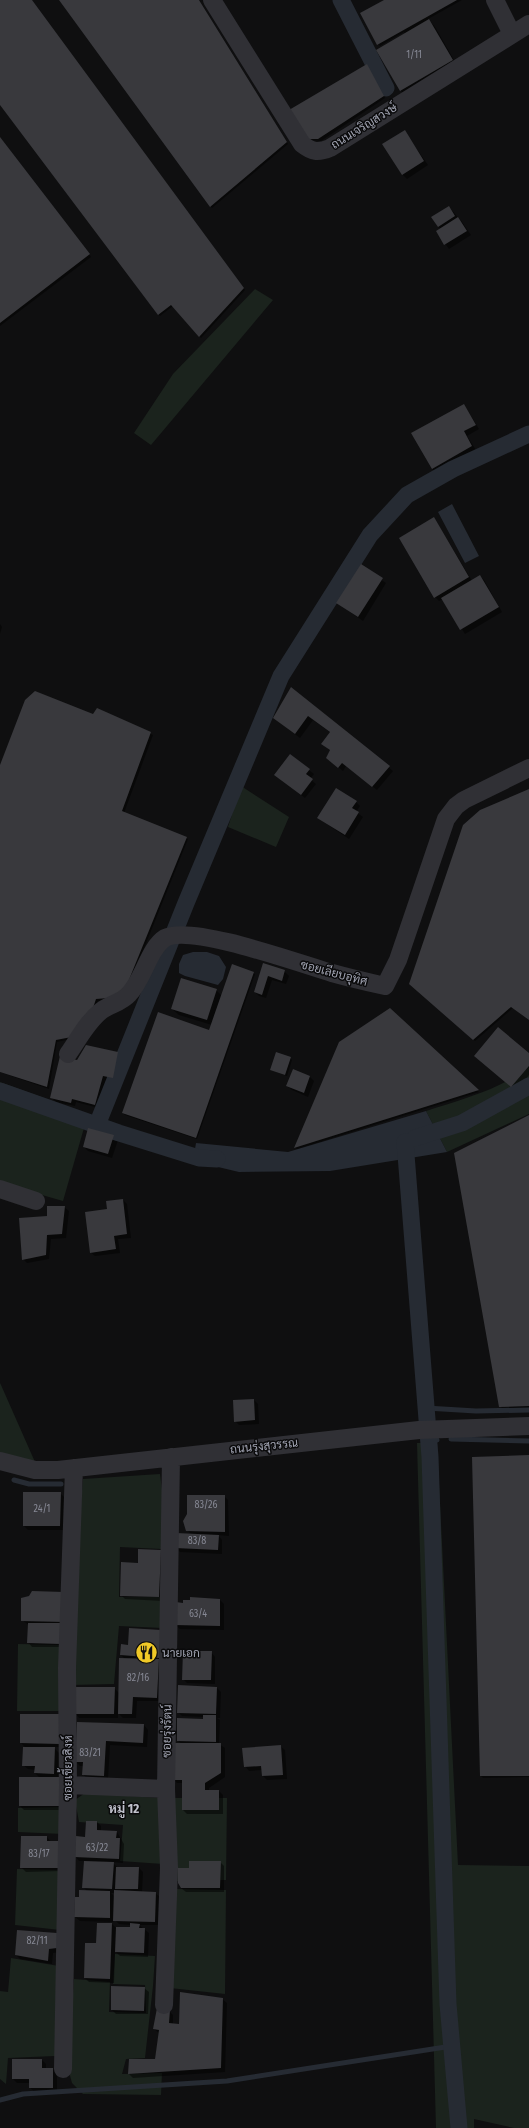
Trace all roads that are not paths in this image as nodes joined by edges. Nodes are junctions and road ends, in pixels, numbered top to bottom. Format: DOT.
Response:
graph roads {
  1 [pos="212,0"];
  2 [pos="495,0"];
  3 [pos="529,24"];
  4 [pos="512,34"];
  5 [pos="529,768"];
  6 [pos="68,1054"];
  7 [pos="0,1189"];
  8 [pos="36,1201"];
  9 [pos="529,1426"];
  10 [pos="171,1457"];
  11 [pos="0,1461"];
  12 [pos="74,1468"];
  13 [pos="68,1785"];
  14 [pos="166,1789"];
  15 [pos="164,2005"];
  16 [pos="63,2069"];
  1 -- 4 [label="street, ถนนเจริญสวงษ์"];
  2 -- 4 [label="street"];
  3 -- 4 [label="street, ถนนเจริญสวงษ์"];
  5 -- 6 [label="street, ซอยเลียบอุทิศ"];
  7 -- 8 [label="street"];
  9 -- 10 [label="street, ถนนรุ่งสุวรรณ"];
  10 -- 12 [label="street, ถนนรุ่งสุวรรณ"];
  10 -- 14 [label="street, ซอยรุ่งรัตน์"];
  11 -- 12 [label="street, ถนนรุ่งสุวรรณ"];
  12 -- 13 [label="street, ซอยเขี้ยวสิงห์"];
  13 -- 14 [label="street"];
  13 -- 16 [label="street, ซอยเขี้ยวสิงห์"];
  14 -- 15 [label="street, ซอยรุ่งรัตน์"];
}
